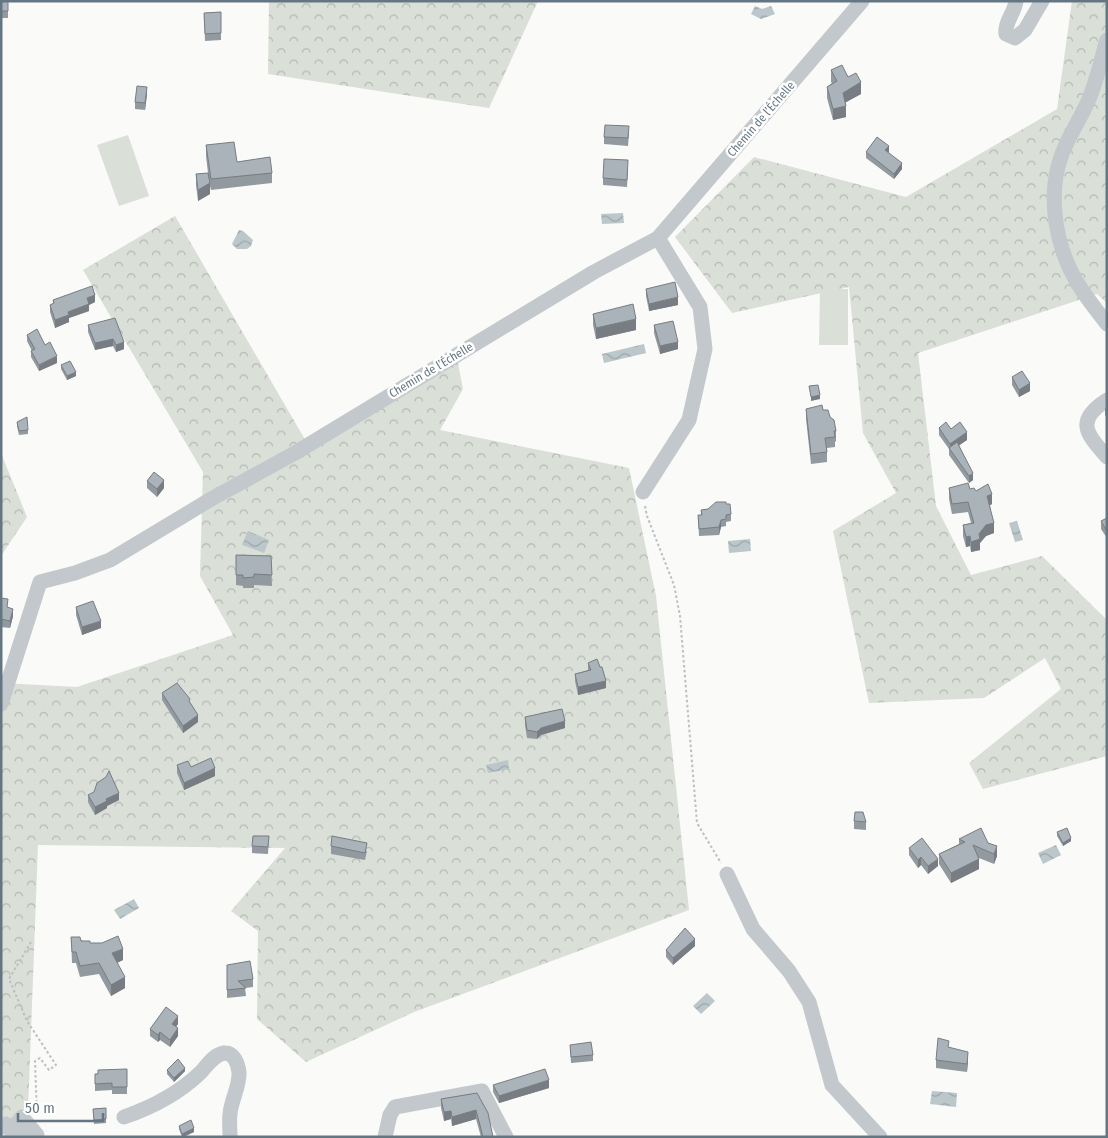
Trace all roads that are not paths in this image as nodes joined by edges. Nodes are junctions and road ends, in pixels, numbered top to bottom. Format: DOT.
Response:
graph roads {
  1 [pos="862,1"];
  2 [pos="1016,1"];
  3 [pos="1042,1"];
  4 [pos="1107,40"];
  5 [pos="658,238"];
  6 [pos="1107,324"];
  7 [pos="1107,400"];
  8 [pos="1107,457"];
  9 [pos="643,492"];
  10 [pos="1,704"];
  11 [pos="727,874"];
  12 [pos="124,1117"];
  13 [pos="1,1128"];
  14 [pos="6,1137"];
  15 [pos="16,1137"];
  16 [pos="230,1137"];
  17 [pos="384,1137"];
  18 [pos="506,1137"];
  19 [pos="880,1137"];
  1 -- 5 [label="street, Chemin de l’Échelle"];
  2 -- 3 [label="street"];
  4 -- 6 [label="street"];
  5 -- 9 [label="street"];
  5 -- 10 [label="street, Chemin de l’Échelle"];
  7 -- 8 [label="street"];
  11 -- 19 [label="street"];
  12 -- 16 [label="street"];
  13 -- 14 [label="street"];
  13 -- 15 [label="street"];
  17 -- 18 [label="street"];
}
